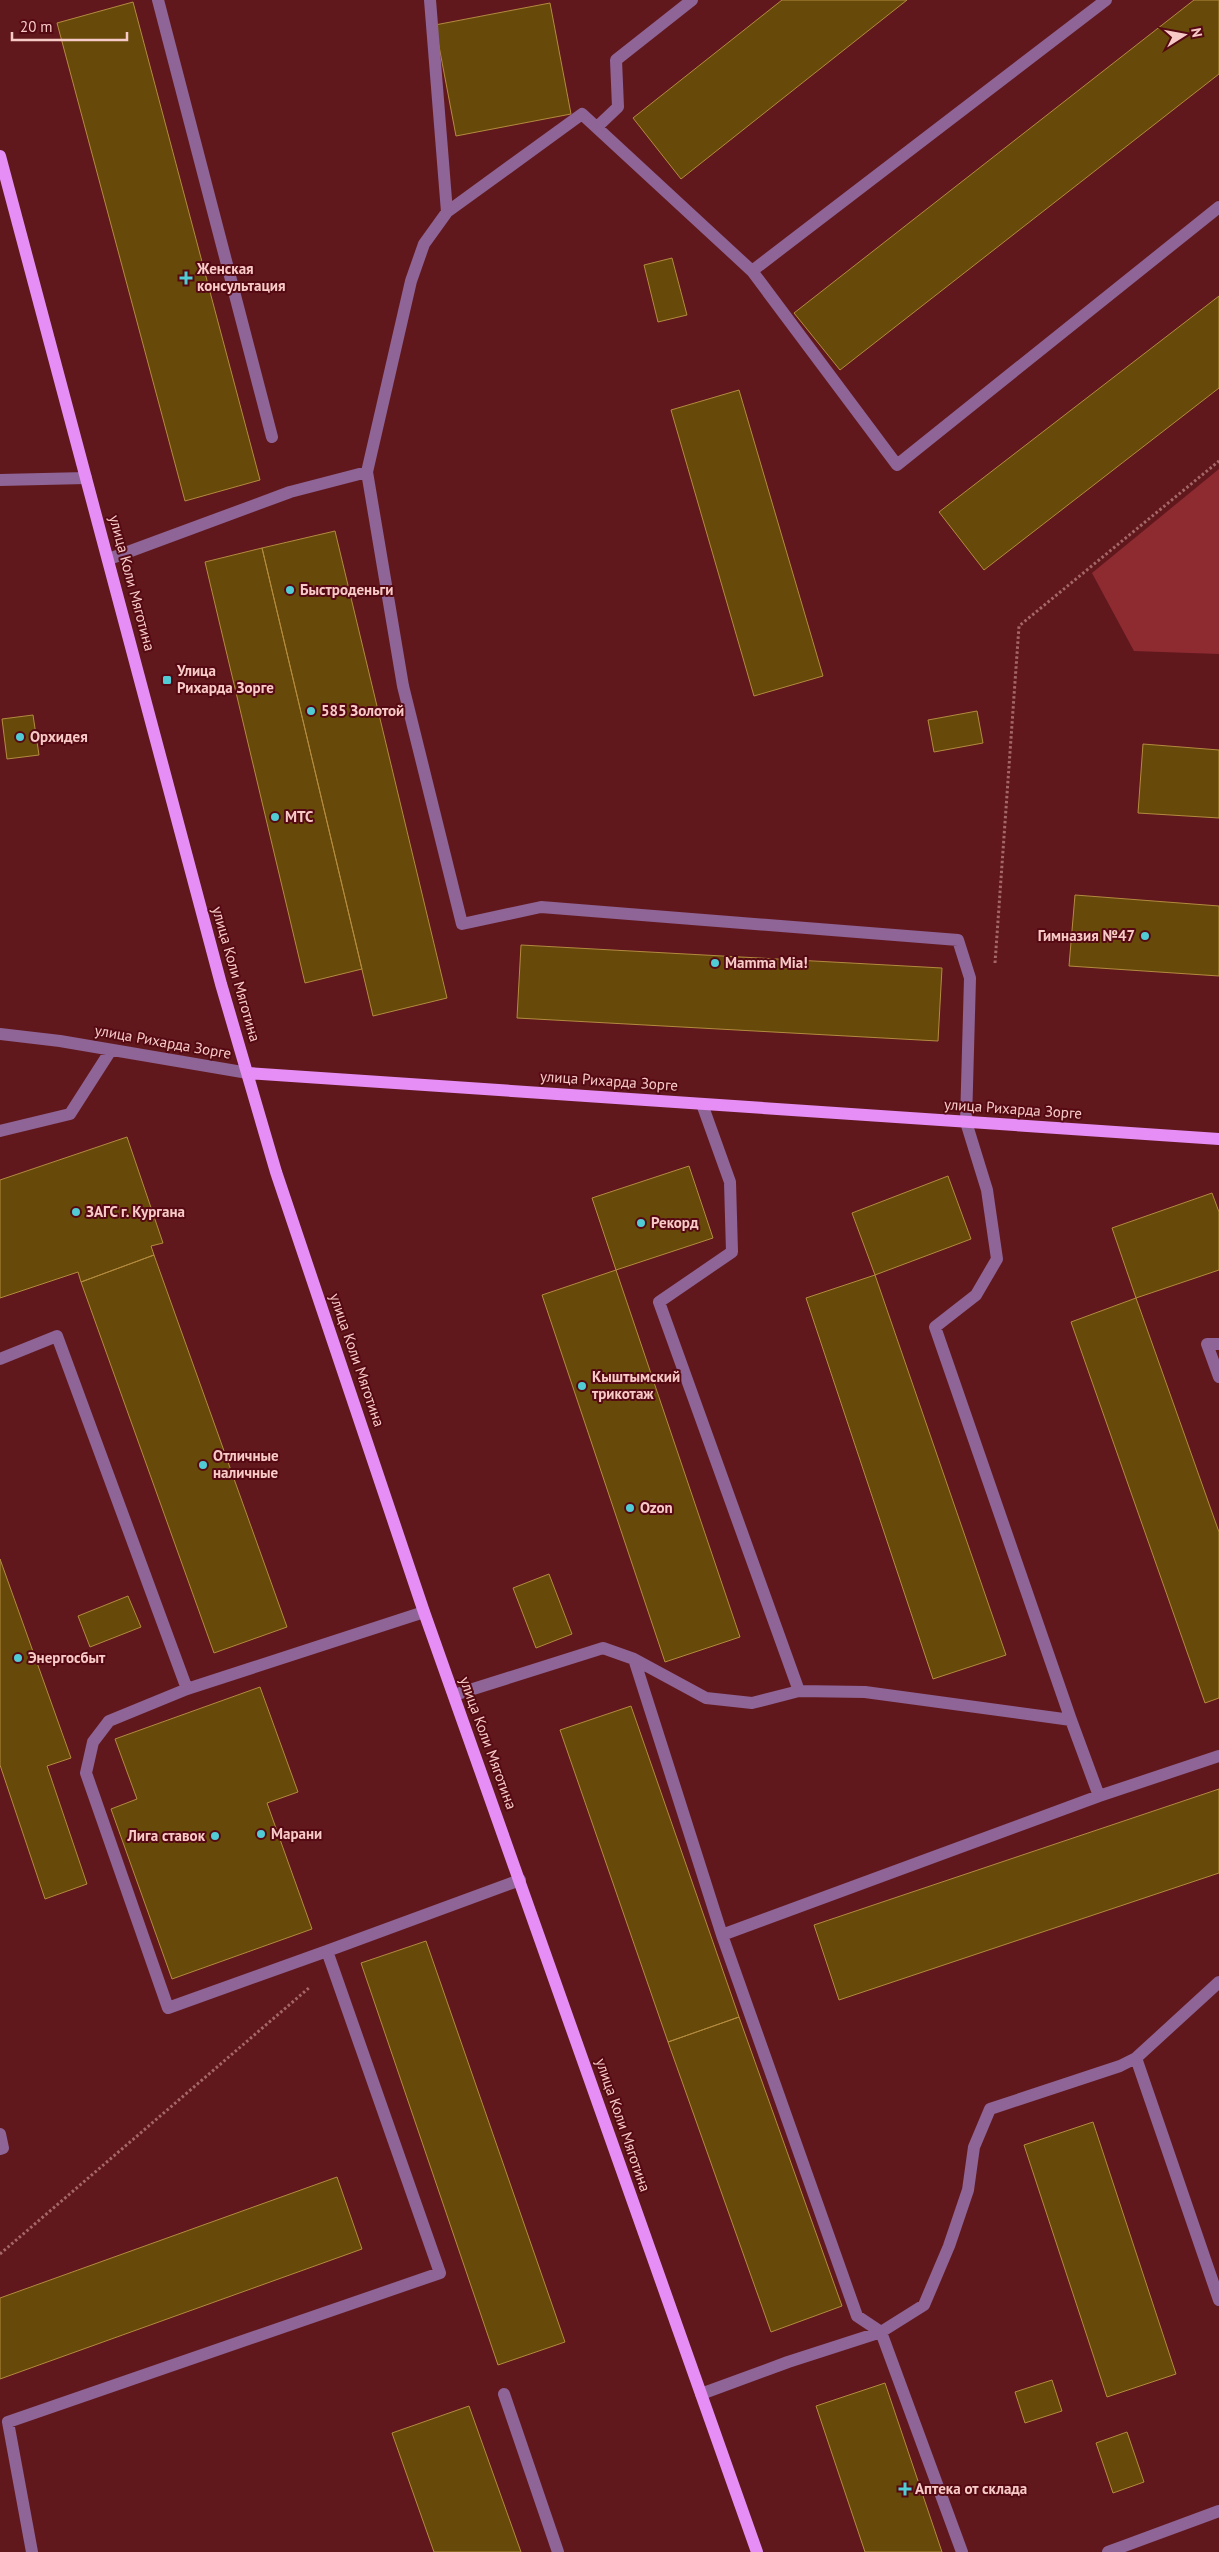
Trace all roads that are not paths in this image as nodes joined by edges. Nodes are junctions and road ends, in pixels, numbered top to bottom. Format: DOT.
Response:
graph roads {
  1 [pos="158,0"];
  2 [pos="430,0"];
  3 [pos="692,0"];
  4 [pos="1106,0"];
  5 [pos="597,127"];
  6 [pos="0,156"];
  7 [pos="1219,207"];
  8 [pos="447,212"];
  9 [pos="752,271"];
  10 [pos="272,437"];
  11 [pos="367,472"];
  12 [pos="86,478"];
  13 [pos="0,480"];
  14 [pos="109,559"];
  15 [pos="0,1034"];
  16 [pos="111,1050"];
  17 [pos="248,1073"];
  18 [pos="702,1104"];
  19 [pos="966,1122"];
  20 [pos="0,1131"];
  21 [pos="1219,1139"];
  22 [pos="1219,1344"];
  23 [pos="0,1359"];
  24 [pos="1219,1377"];
  25 [pos="424,1612"];
  26 [pos="634,1659"];
  27 [pos="187,1689"];
  28 [pos="799,1691"];
  29 [pos="454,1695"];
  30 [pos="1071,1720"];
  31 [pos="1219,1756"];
  32 [pos="1099,1796"];
  33 [pos="520,1880"];
  34 [pos="722,1935"];
  35 [pos="327,1951"];
  36 [pos="1219,1982"];
  37 [pos="1136,2058"];
  38 [pos="0,2134"];
  39 [pos="0,2149"];
  40 [pos="1219,2300"];
  41 [pos="881,2332"];
  42 [pos="504,2394"];
  43 [pos="701,2394"];
  44 [pos="4,2420"];
  45 [pos="1219,2511"];
  46 [pos="32,2552"];
  47 [pos="558,2552"];
  48 [pos="757,2552"];
  49 [pos="962,2552"];
  50 [pos="1108,2552"];
  1 -- 10 [label="street"];
  2 -- 8 [label="street"];
  3 -- 5 [label="street"];
  4 -- 9 [label="street"];
  5 -- 8 [label="street"];
  5 -- 9 [label="street"];
  6 -- 12 [label="main road, улица Коли Мяготина"];
  7 -- 9 [label="street"];
  8 -- 11 [label="street"];
  11 -- 14 [label="street"];
  11 -- 19 [label="street"];
  12 -- 13 [label="street"];
  12 -- 14 [label="main road, улица Коли Мяготина"];
  14 -- 17 [label="main road, улица Коли Мяготина"];
  15 -- 16 [label="street, улица Рихарда Зорге"];
  16 -- 17 [label="street, улица Рихарда Зорге"];
  16 -- 20 [label="street"];
  17 -- 18 [label="main road, улица Рихарда Зорге"];
  17 -- 25 [label="main road, улица Коли Мяготина"];
  18 -- 19 [label="main road, улица Рихарда Зорге"];
  18 -- 28 [label="street"];
  19 -- 21 [label="main road, улица Рихарда Зорге"];
  19 -- 30 [label="street"];
  22 -- 24 [label="street"];
  23 -- 27 [label="street"];
  25 -- 27 [label="street"];
  25 -- 29 [label="main road, улица Коли Мяготина"];
  26 -- 28 [label="street"];
  26 -- 29 [label="street"];
  26 -- 34 [label="street"];
  27 -- 35 [label="street"];
  28 -- 30 [label="street"];
  29 -- 33 [label="main road, улица Коли Мяготина"];
  30 -- 32 [label="street"];
  31 -- 32 [label="street"];
  32 -- 34 [label="street"];
  33 -- 35 [label="street"];
  33 -- 43 [label="main road, улица Коли Мяготина"];
  34 -- 41 [label="street"];
  35 -- 44 [label="street"];
  36 -- 37 [label="street"];
  37 -- 40 [label="street"];
  37 -- 41 [label="street"];
  38 -- 39 [label="street"];
  41 -- 43 [label="street"];
  41 -- 49 [label="street"];
  42 -- 47 [label="street"];
  43 -- 48 [label="main road, улица Коли Мяготина"];
  44 -- 46 [label="street"];
  45 -- 50 [label="street"];
}
